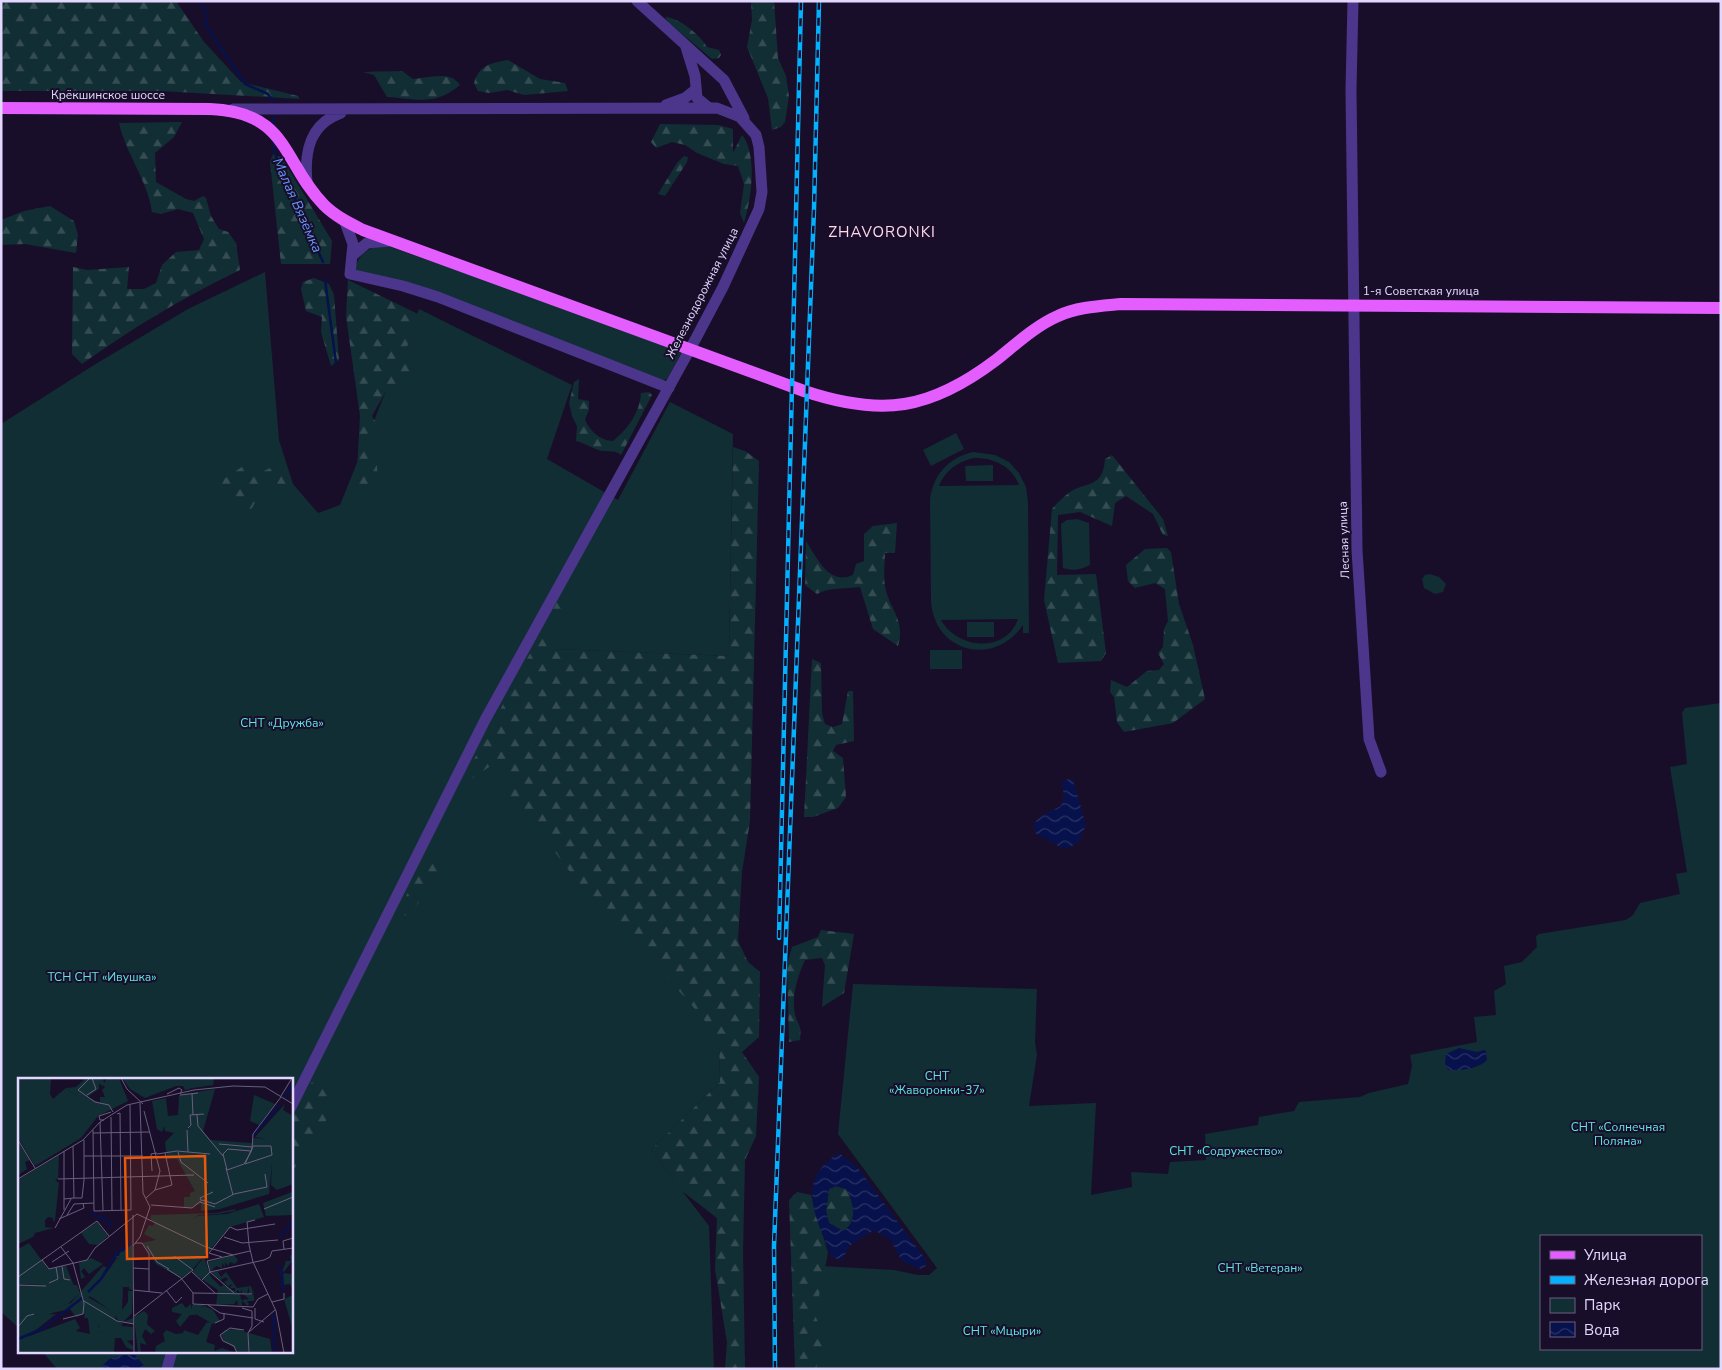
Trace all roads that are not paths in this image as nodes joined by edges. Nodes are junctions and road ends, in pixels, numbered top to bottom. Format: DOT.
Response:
graph roads {
  1 [pos="637,1"];
  2 [pos="1353,1"];
  3 [pos="684,44"];
  4 [pos="720,77"];
  5 [pos="696,88"];
  6 [pos="728,90"];
  7 [pos="1,108"];
  8 [pos="713,108"];
  9 [pos="215,109"];
  10 [pos="650,109"];
  11 [pos="352,110"];
  12 [pos="746,123"];
  13 [pos="307,182"];
  14 [pos="345,222"];
  15 [pos="389,241"];
  16 [pos="353,255"];
  17 [pos="1354,305"];
  18 [pos="1721,308"];
  19 [pos="660,337"];
  20 [pos="669,388"];
  21 [pos="1381,772"];
  22 [pos="292,1105"];
  23 [pos="172,1352"];
  24 [pos="167,1369"];
  1 -- 3 [label="street"];
  2 -- 17 [label="street, Лесная улица"];
  3 -- 4 [label="street"];
  3 -- 5 [label="street"];
  4 -- 5 [label="street"];
  4 -- 6 [label="street"];
  5 -- 8 [label="street"];
  5 -- 10 [label="street"];
  6 -- 8 [label="street"];
  6 -- 12 [label="street, Железнодорожная улица"];
  7 -- 9 [label="main road, Крёкшинское шоссе"];
  8 -- 10 [label="street"];
  8 -- 12 [label="street"];
  9 -- 11 [label="street"];
  9 -- 13 [label="main road, Крёкшинское шоссе"];
  10 -- 11 [label="street"];
  11 -- 13 [label="street"];
  12 -- 20 [label="street, Железнодорожная улица"];
  13 -- 14 [label="main road, Крёкшинское шоссе"];
  14 -- 15 [label="main road, Крёкшинское шоссе"];
  14 -- 16 [label="street"];
  15 -- 16 [label="street"];
  15 -- 19 [label="main road, Крёкшинское шоссе"];
  16 -- 20 [label="street"];
  17 -- 18 [label="main road, 1-я Советская улица"];
  17 -- 19 [label="main road, 1-я Советская улица"];
  17 -- 21 [label="street, Лесная улица"];
  20 -- 22 [label="street, Железнодорожная улица"];
  23 -- 24 [label="street"];
}
